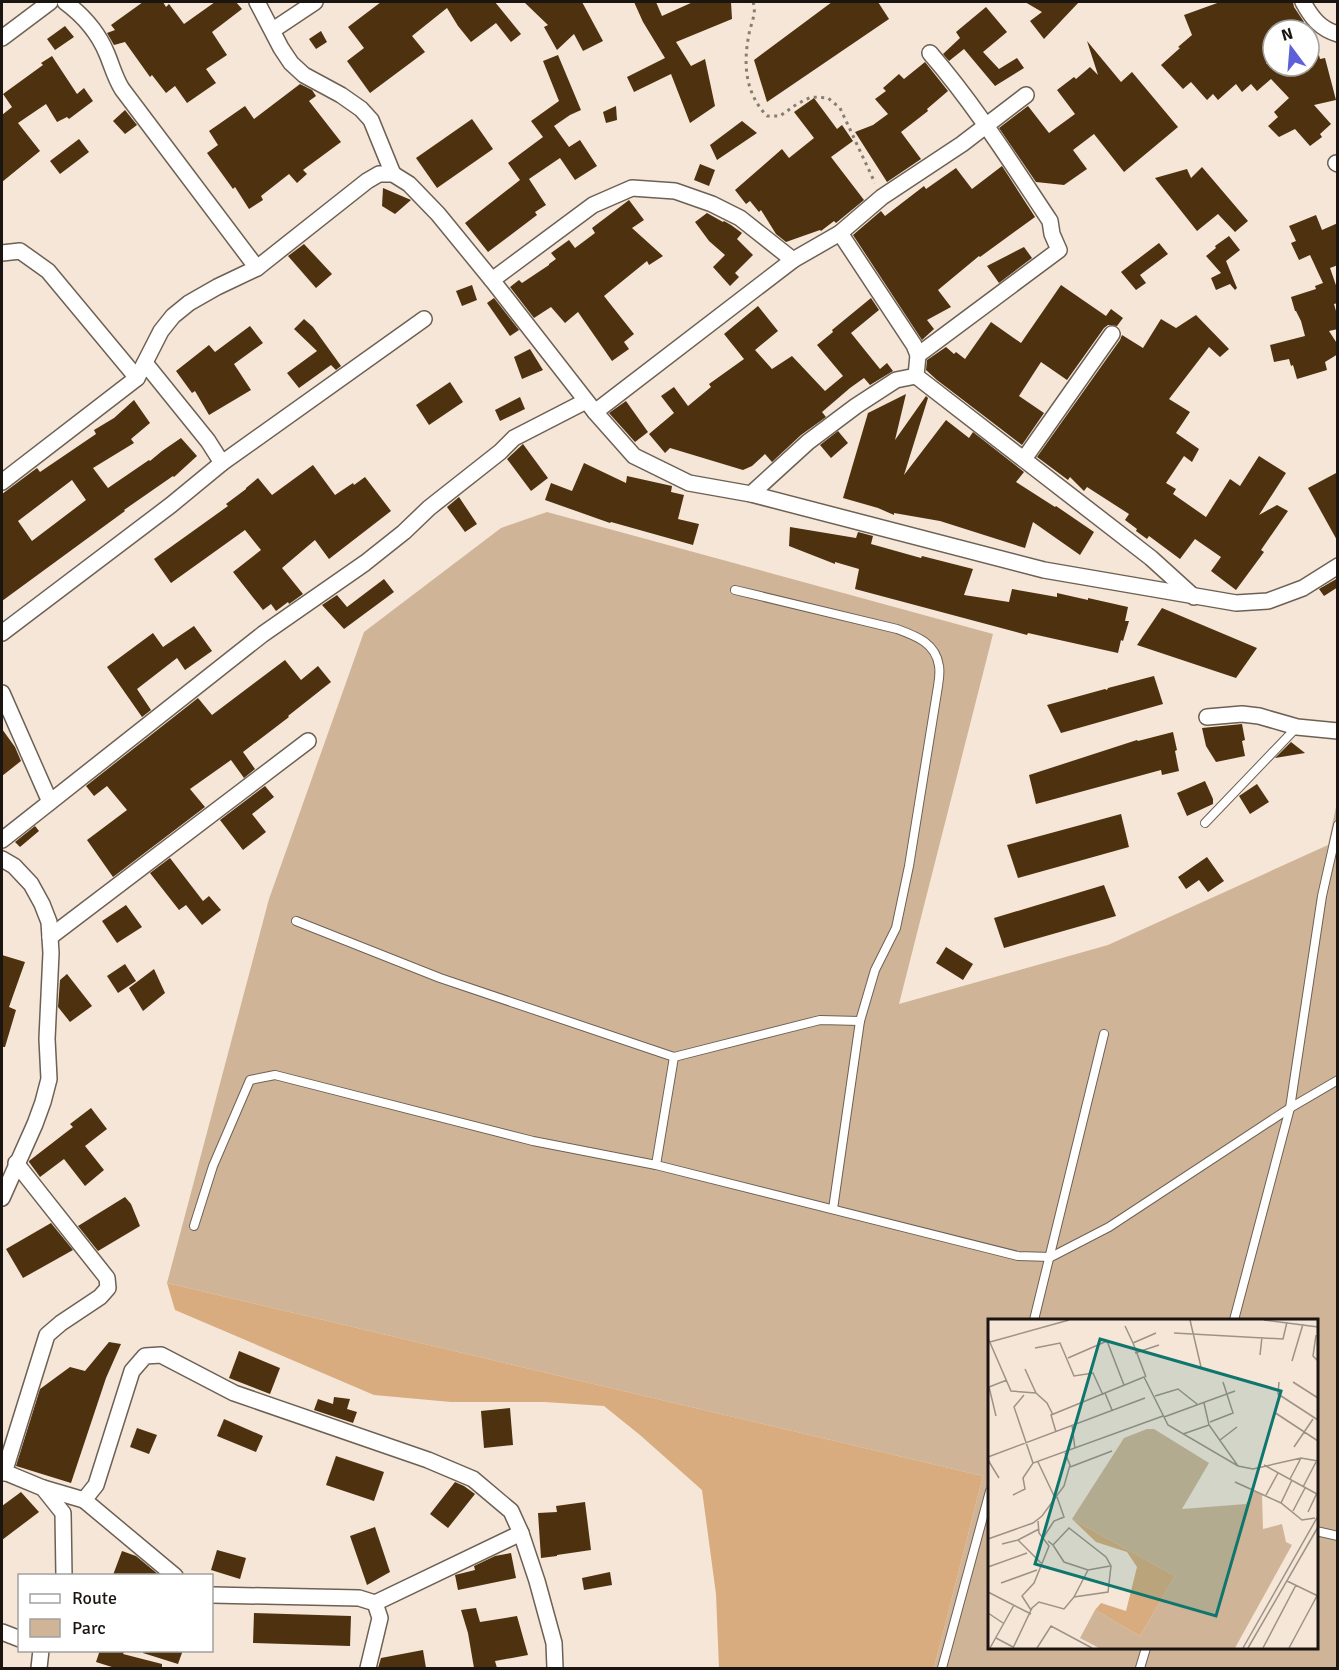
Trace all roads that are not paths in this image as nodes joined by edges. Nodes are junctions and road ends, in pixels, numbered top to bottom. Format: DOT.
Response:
graph roads {
  1 [pos="50,2"];
  2 [pos="65,2"];
  3 [pos="257,2"];
  4 [pos="315,2"];
  5 [pos="1303,2"];
  6 [pos="273,30"];
  7 [pos="1338,34"];
  8 [pos="2,38"];
  9 [pos="930,53"];
  10 [pos="1026,95"];
  11 [pos="986,125"];
  12 [pos="393,174"];
  13 [pos="840,232"];
  14 [pos="2,253"];
  15 [pos="793,260"];
  16 [pos="257,268"];
  17 [pos="492,280"];
  18 [pos="424,319"];
  19 [pos="1112,334"];
  20 [pos="918,355"];
  21 [pos="145,363"];
  22 [pos="916,376"];
  23 [pos="137,378"];
  24 [pos="591,406"];
  25 [pos="1024,459"];
  26 [pos="222,463"];
  27 [pos="2,482"];
  28 [pos="751,494"];
  29 [pos="1338,566"];
  30 [pos="735,590"];
  31 [pos="1194,597"];
  32 [pos="2,633"];
  33 [pos="2,693"];
  34 [pos="1207,717"];
  35 [pos="1297,727"];
  36 [pos="1338,731"];
  37 [pos="308,741"];
  38 [pos="50,802"];
  39 [pos="1205,823"];
  40 [pos="1338,825"];
  41 [pos="2,840"];
  42 [pos="2,859"];
  43 [pos="296,921"];
  44 [pos="50,937"];
  45 [pos="860,1021"];
  46 [pos="1104,1034"];
  47 [pos="674,1058"];
  48 [pos="1338,1080"];
  49 [pos="1290,1108"];
  50 [pos="656,1166"];
  51 [pos="10,1169"];
  52 [pos="2,1198"];
  53 [pos="833,1209"];
  54 [pos="194,1226"];
  55 [pos="1051,1257"];
  56 [pos="1034,1319"];
  57 [pos="1234,1319"];
  58 [pos="3,1472"];
  59 [pos="43,1488"];
  60 [pos="988,1498"];
  61 [pos="84,1500"];
  62 [pos="1318,1531"];
  63 [pos="521,1533"];
  64 [pos="1338,1536"];
  65 [pos="64,1574"];
  66 [pos="174,1574"];
  67 [pos="213,1595"];
  68 [pos="375,1603"];
  69 [pos="2,1632"];
  70 [pos="18,1638"];
  71 [pos="1145,1649"];
  72 [pos="41,1652"];
  73 [pos="39,1668"];
  74 [pos="368,1668"];
  75 [pos="555,1668"];
  76 [pos="942,1668"];
  77 [pos="1140,1668"];
  1 -- 8 [label="street"];
  2 -- 16 [label="street"];
  3 -- 6 [label="street"];
  4 -- 6 [label="street"];
  5 -- 7 [label="street"];
  6 -- 12 [label="street"];
  9 -- 11 [label="street"];
  10 -- 11 [label="street"];
  11 -- 13 [label="street"];
  11 -- 20 [label="street"];
  12 -- 16 [label="street"];
  12 -- 17 [label="street"];
  13 -- 15 [label="street"];
  13 -- 20 [label="street"];
  14 -- 23 [label="street"];
  15 -- 17 [label="street"];
  15 -- 24 [label="street"];
  16 -- 21 [label="street"];
  17 -- 24 [label="street"];
  18 -- 26 [label="street"];
  19 -- 25 [label="street"];
  20 -- 22 [label="street"];
  21 -- 23 [label="street"];
  21 -- 26 [label="street"];
  22 -- 25 [label="street"];
  22 -- 28 [label="street"];
  23 -- 27 [label="street"];
  24 -- 28 [label="street"];
  24 -- 38 [label="street"];
  25 -- 31 [label="street"];
  26 -- 32 [label="street"];
  28 -- 31 [label="street"];
  29 -- 31 [label="street"];
  30 -- 45 [label="lane"];
  33 -- 38 [label="street"];
  34 -- 35 [label="street"];
  35 -- 36 [label="street"];
  35 -- 39 [label="lane"];
  37 -- 44 [label="street"];
  38 -- 41 [label="street"];
  40 -- 49 [label="lane"];
  42 -- 44 [label="street"];
  43 -- 47 [label="lane"];
  44 -- 51 [label="street"];
  45 -- 47 [label="lane"];
  45 -- 53 [label="lane"];
  46 -- 55 [label="lane"];
  47 -- 50 [label="lane"];
  48 -- 49 [label="lane"];
  49 -- 55 [label="lane"];
  49 -- 57 [label="lane"];
  50 -- 53 [label="lane"];
  50 -- 54 [label="lane"];
  51 -- 52 [label="street"];
  51 -- 58 [label="street"];
  53 -- 55 [label="lane"];
  55 -- 56 [label="lane"];
  58 -- 59 [label="street"];
  59 -- 61 [label="street"];
  59 -- 65 [label="street"];
  60 -- 76 [label="lane"];
  61 -- 63 [label="street"];
  61 -- 66 [label="street"];
  62 -- 64 [label="lane"];
  63 -- 68 [label="street"];
  63 -- 75 [label="street"];
  67 -- 68 [label="street"];
  68 -- 74 [label="street"];
  69 -- 70 [label="street"];
  71 -- 77 [label="lane"];
  72 -- 73 [label="street"];
}
